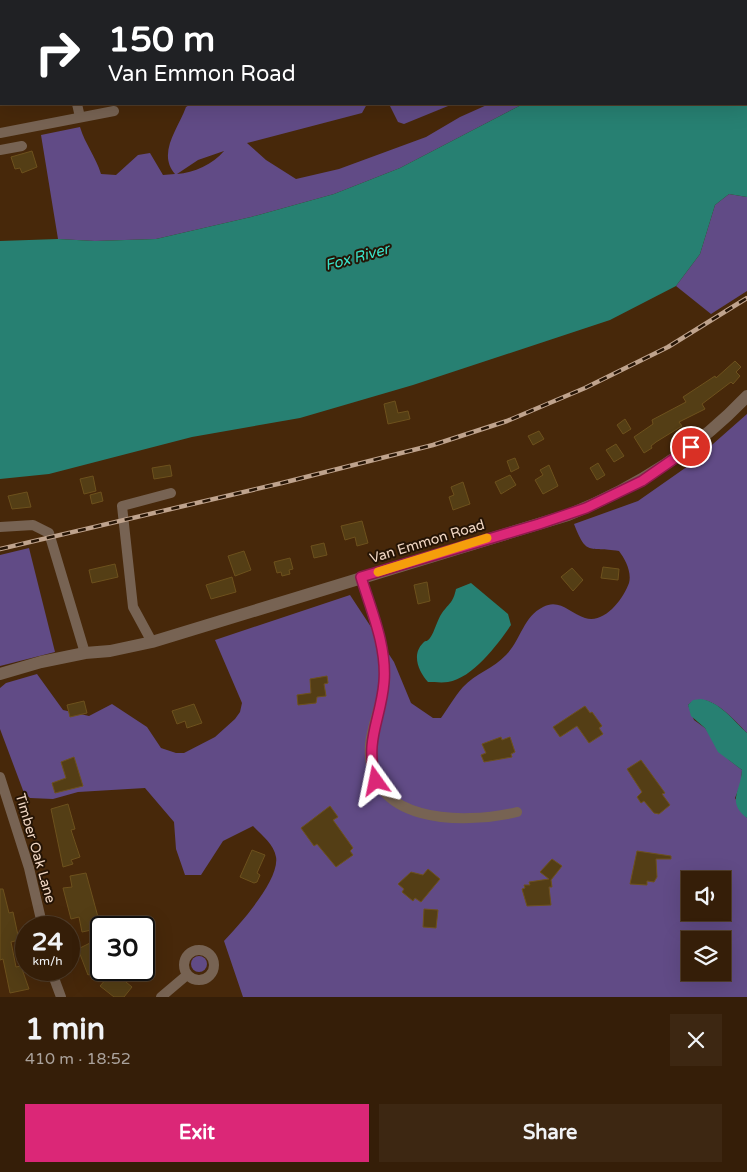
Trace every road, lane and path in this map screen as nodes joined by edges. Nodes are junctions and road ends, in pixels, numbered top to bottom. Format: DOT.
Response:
graph roads {
  1 [pos="77,105"];
  2 [pos="114,111"];
  3 [pos="80,117"];
  4 [pos="0,133"];
  5 [pos="22,146"];
  6 [pos="0,150"];
  7 [pos="747,396"];
  8 [pos="171,494"];
  9 [pos="0,527"];
  10 [pos="361,577"];
  11 [pos="152,642"];
  12 [pos="85,653"];
  13 [pos="0,674"];
  14 [pos="0,777"];
  15 [pos="517,812"];
  16 [pos="40,916"];
  17 [pos="187,975"];
  18 [pos="56,981"];
  19 [pos="61,997"];
  20 [pos="162,997"];
  1 -- 3 [label="street"];
  2 -- 3 [label="street"];
  3 -- 4 [label="street"];
  5 -- 6 [label="street"];
  7 -- 10 [label="street, Van Emmon Road"];
  8 -- 11 [label="street"];
  9 -- 12 [label="street"];
  10 -- 11 [label="street, Van Emmon Road"];
  10 -- 15 [label="street"];
  11 -- 12 [label="street, Van Emmon Road"];
  12 -- 13 [label="street, Van Emmon Road"];
  14 -- 16 [label="street, Timber Oak Lane"];
  17 -- 20 [label="street"];
  18 -- 19 [label="street"];
}
